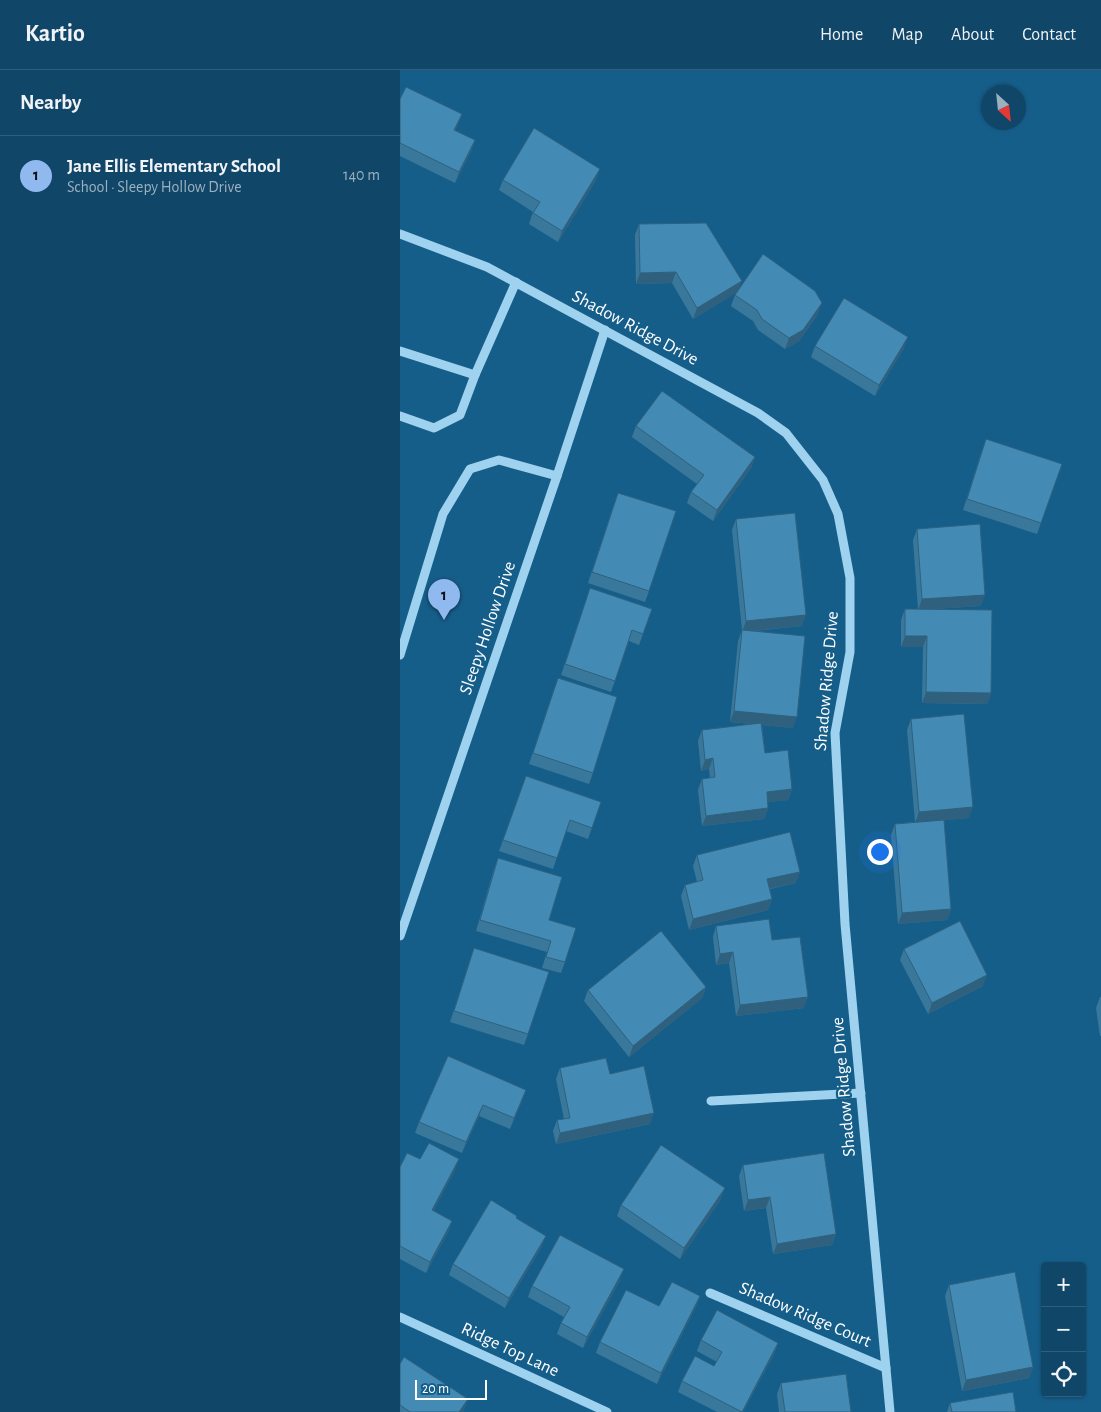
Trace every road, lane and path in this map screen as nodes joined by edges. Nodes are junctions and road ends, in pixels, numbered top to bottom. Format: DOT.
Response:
graph roads {
  1 [pos="400,234"];
  2 [pos="516,282"];
  3 [pos="604,330"];
  4 [pos="400,351"];
  5 [pos="475,375"];
  6 [pos="400,416"];
  7 [pos="557,476"];
  8 [pos="400,655"];
  9 [pos="400,936"];
  10 [pos="861,1093"];
  11 [pos="711,1100"];
  12 [pos="710,1293"];
  13 [pos="400,1317"];
  14 [pos="886,1368"];
  15 [pos="607,1412"];
  16 [pos="890,1412"];
  1 -- 2 [label="street, Shadow Ridge Drive"];
  2 -- 3 [label="street, Shadow Ridge Drive"];
  2 -- 5 [label="street"];
  3 -- 7 [label="street, Sleepy Hollow Drive"];
  3 -- 10 [label="street, Shadow Ridge Drive"];
  4 -- 5 [label="street"];
  5 -- 6 [label="street"];
  7 -- 8 [label="street"];
  7 -- 9 [label="street, Sleepy Hollow Drive"];
  10 -- 11 [label="street"];
  10 -- 14 [label="street, Shadow Ridge Drive"];
  12 -- 14 [label="street, Shadow Ridge Court"];
  13 -- 15 [label="street, Ridge Top Lane"];
  14 -- 16 [label="street, Shadow Ridge Drive"];
}
